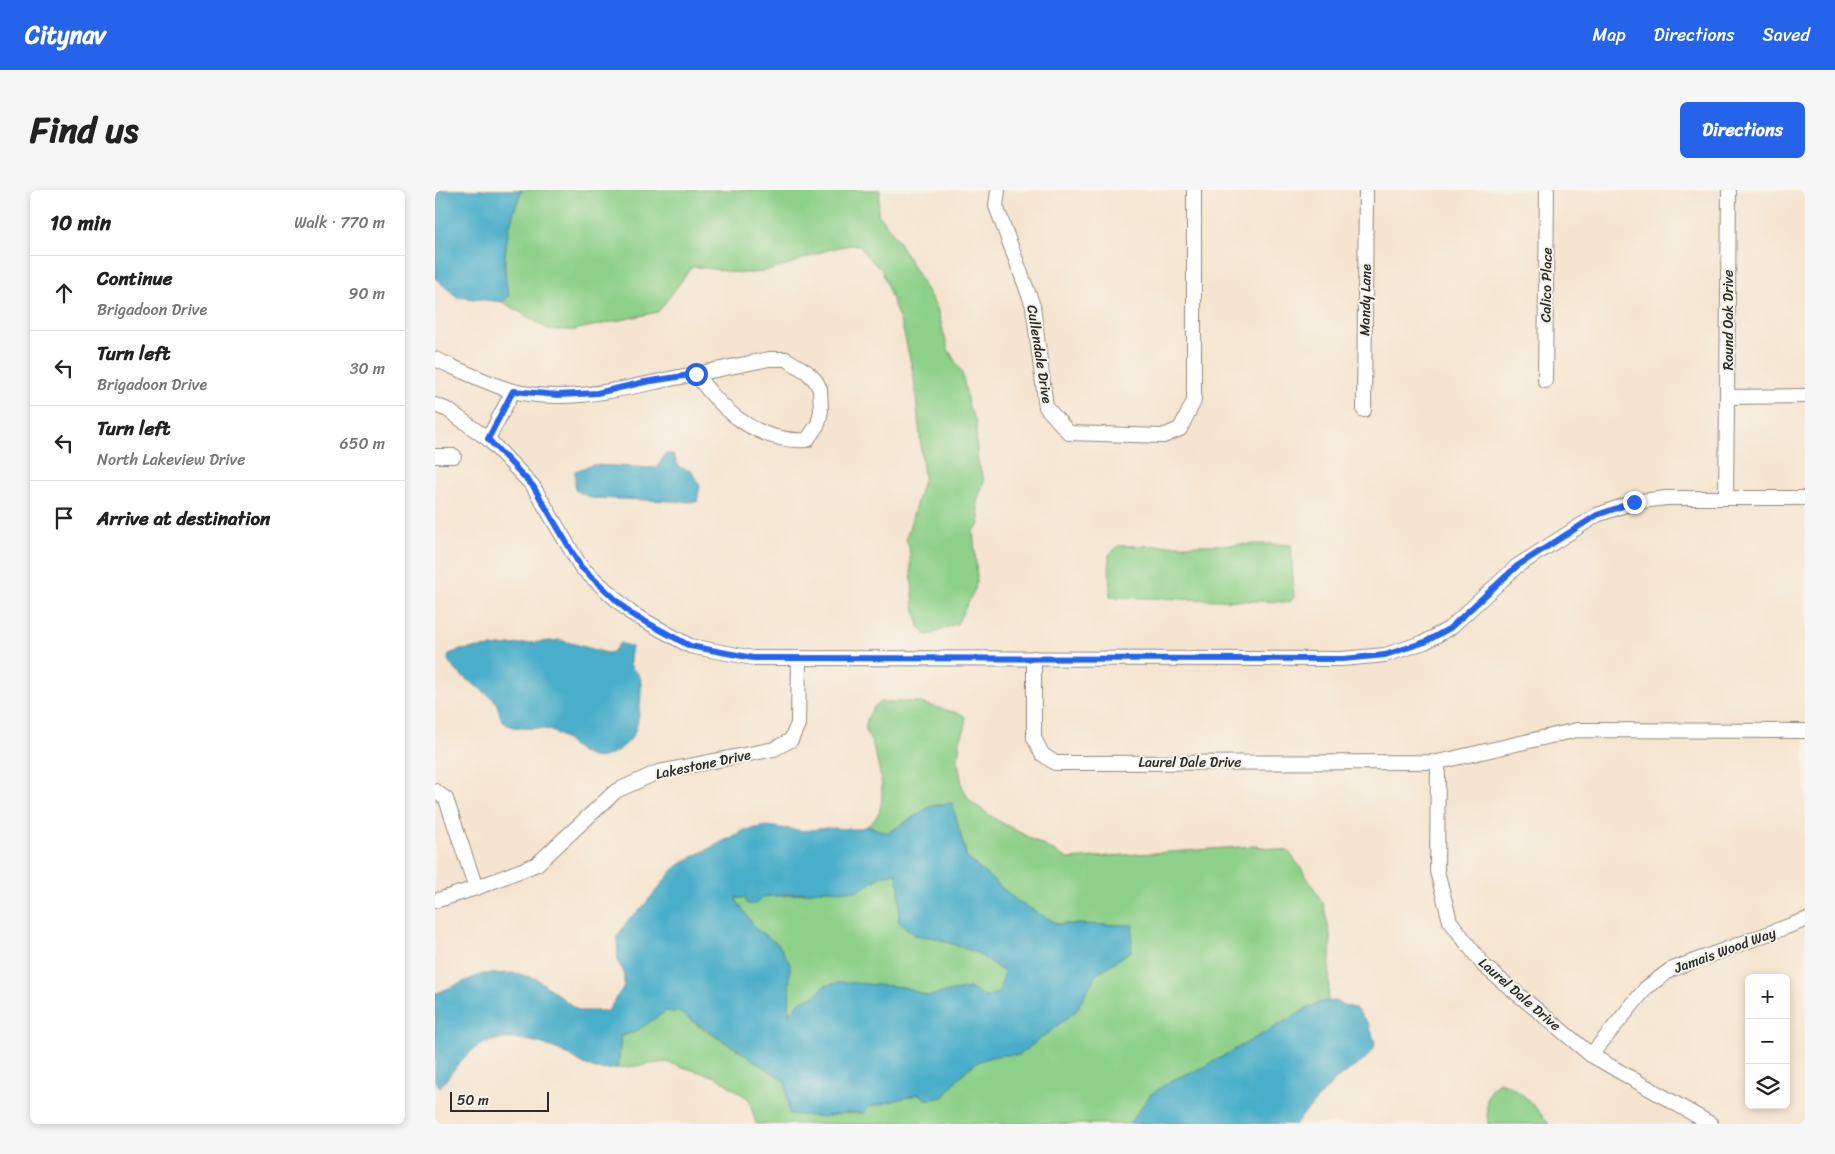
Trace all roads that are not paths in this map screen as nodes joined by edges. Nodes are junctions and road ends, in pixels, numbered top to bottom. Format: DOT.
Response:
graph roads {
  1 [pos="998,190"];
  2 [pos="1194,190"];
  3 [pos="1366,190"];
  4 [pos="1547,190"];
  5 [pos="1729,190"];
  6 [pos="435,359"];
  7 [pos="696,374"];
  8 [pos="1545,380"];
  9 [pos="513,391"];
  10 [pos="1805,396"];
  11 [pos="1728,397"];
  12 [pos="435,405"];
  13 [pos="1364,410"];
  14 [pos="488,439"];
  15 [pos="435,456"];
  16 [pos="454,456"];
  17 [pos="1726,498"];
  18 [pos="1805,498"];
  19 [pos="799,658"];
  20 [pos="1034,658"];
  21 [pos="1805,731"];
  22 [pos="1438,762"];
  23 [pos="435,791"];
  24 [pos="476,888"];
  25 [pos="435,901"];
  26 [pos="1805,920"];
  27 [pos="1591,1056"];
  28 [pos="1711,1124"];
  1 -- 2 [label="street, Cullendale Drive"];
  3 -- 13 [label="street, Mandy Lane"];
  4 -- 8 [label="street, Calico Place"];
  5 -- 11 [label="street, Round Oak Drive"];
  6 -- 9 [label="street"];
  7 -- 7 [label="street"];
  7 -- 9 [label="street"];
  9 -- 14 [label="street"];
  10 -- 11 [label="street"];
  11 -- 17 [label="street, Round Oak Drive"];
  12 -- 14 [label="street"];
  14 -- 19 [label="street"];
  15 -- 16 [label="street"];
  17 -- 18 [label="street"];
  17 -- 20 [label="street"];
  19 -- 20 [label="street"];
  19 -- 24 [label="street, Lakestone Drive"];
  20 -- 22 [label="street, Laurel Dale Drive"];
  21 -- 22 [label="street, Laurel Dale Drive"];
  22 -- 27 [label="street, Laurel Dale Drive"];
  23 -- 24 [label="street"];
  24 -- 25 [label="street, Lakestone Drive"];
  26 -- 27 [label="street, Jamais Wood Way"];
  27 -- 28 [label="street, Laurel Dale Drive"];
}
